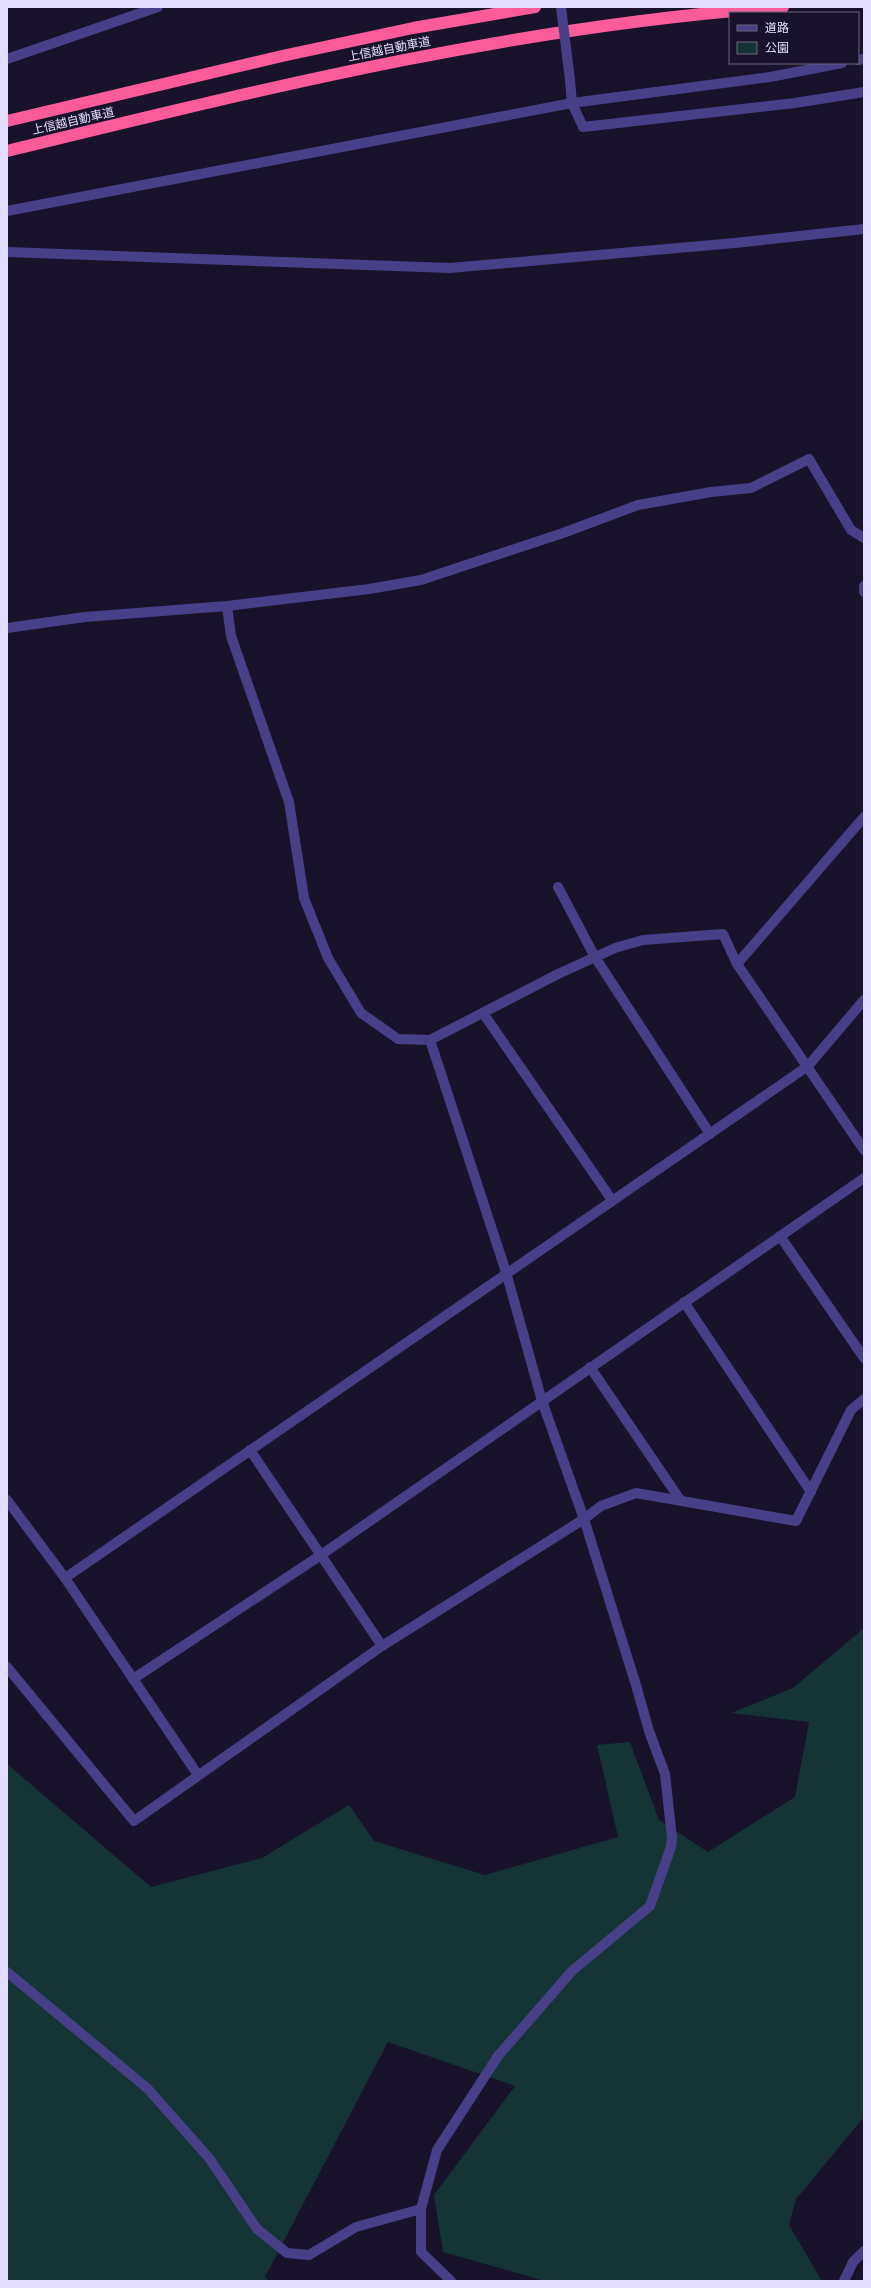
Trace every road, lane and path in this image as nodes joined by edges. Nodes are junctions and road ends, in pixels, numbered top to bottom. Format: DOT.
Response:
graph roads {
  1 [pos="158,7"];
  2 [pos="535,7"];
  3 [pos="561,7"];
  4 [pos="783,7"];
  5 [pos="729,12"];
  6 [pos="733,12"];
  7 [pos="7,59"];
  8 [pos="837,64"];
  9 [pos="864,92"];
  10 [pos="572,103"];
  11 [pos="7,121"];
  12 [pos="7,151"];
  13 [pos="7,211"];
  14 [pos="864,229"];
  15 [pos="7,252"];
  16 [pos="864,538"];
  17 [pos="864,586"];
  18 [pos="864,592"];
  19 [pos="227,606"];
  20 [pos="7,628"];
  21 [pos="864,817"];
  22 [pos="558,887"];
  23 [pos="595,957"];
  24 [pos="737,964"];
  25 [pos="864,1000"];
  26 [pos="483,1013"];
  27 [pos="430,1040"];
  28 [pos="808,1066"];
  29 [pos="710,1134"];
  30 [pos="864,1150"];
  31 [pos="864,1178"];
  32 [pos="612,1200"];
  33 [pos="780,1236"];
  34 [pos="506,1272"];
  35 [pos="684,1302"];
  36 [pos="864,1358"];
  37 [pos="590,1367"];
  38 [pos="864,1399"];
  39 [pos="542,1401"];
  40 [pos="250,1450"];
  41 [pos="811,1492"];
  42 [pos="7,1500"];
  43 [pos="680,1501"];
  44 [pos="584,1519"];
  45 [pos="321,1555"];
  46 [pos="65,1578"];
  47 [pos="382,1646"];
  48 [pos="7,1667"];
  49 [pos="133,1679"];
  50 [pos="198,1775"];
  51 [pos="7,1972"];
  52 [pos="421,2209"];
  53 [pos="864,2251"];
  54 [pos="451,2281"];
  55 [pos="844,2281"];
  1 -- 7 [label="street"];
  2 -- 11 [label="highway, 上信越自動車道"];
  3 -- 10 [label="street, bridge"];
  4 -- 6 [label="highway, 上信越自動車道"];
  5 -- 12 [label="highway, 上信越自動車道"];
  8 -- 10 [label="street"];
  9 -- 10 [label="street"];
  10 -- 13 [label="street"];
  14 -- 15 [label="street"];
  16 -- 19 [label="street"];
  17 -- 18 [label="street"];
  19 -- 20 [label="street"];
  19 -- 27 [label="street"];
  21 -- 24 [label="street"];
  22 -- 23 [label="street"];
  23 -- 24 [label="street"];
  23 -- 26 [label="street"];
  23 -- 29 [label="street"];
  24 -- 28 [label="street"];
  25 -- 28 [label="street"];
  26 -- 27 [label="street"];
  26 -- 32 [label="street"];
  27 -- 34 [label="street"];
  28 -- 29 [label="street"];
  28 -- 30 [label="street"];
  29 -- 32 [label="street"];
  31 -- 33 [label="street"];
  32 -- 34 [label="street"];
  33 -- 35 [label="street"];
  33 -- 36 [label="street"];
  34 -- 39 [label="street"];
  34 -- 40 [label="street"];
  35 -- 37 [label="street"];
  35 -- 41 [label="street"];
  37 -- 39 [label="street"];
  37 -- 43 [label="street"];
  38 -- 41 [label="street"];
  39 -- 44 [label="street"];
  39 -- 45 [label="street"];
  40 -- 45 [label="street"];
  40 -- 46 [label="street"];
  41 -- 43 [label="street"];
  42 -- 46 [label="street"];
  43 -- 44 [label="street"];
  44 -- 47 [label="street"];
  44 -- 52 [label="street"];
  45 -- 47 [label="street"];
  45 -- 49 [label="street"];
  46 -- 49 [label="street"];
  47 -- 50 [label="street"];
  48 -- 50 [label="street"];
  49 -- 50 [label="street"];
  51 -- 52 [label="street"];
  52 -- 54 [label="street"];
  53 -- 55 [label="street"];
}
